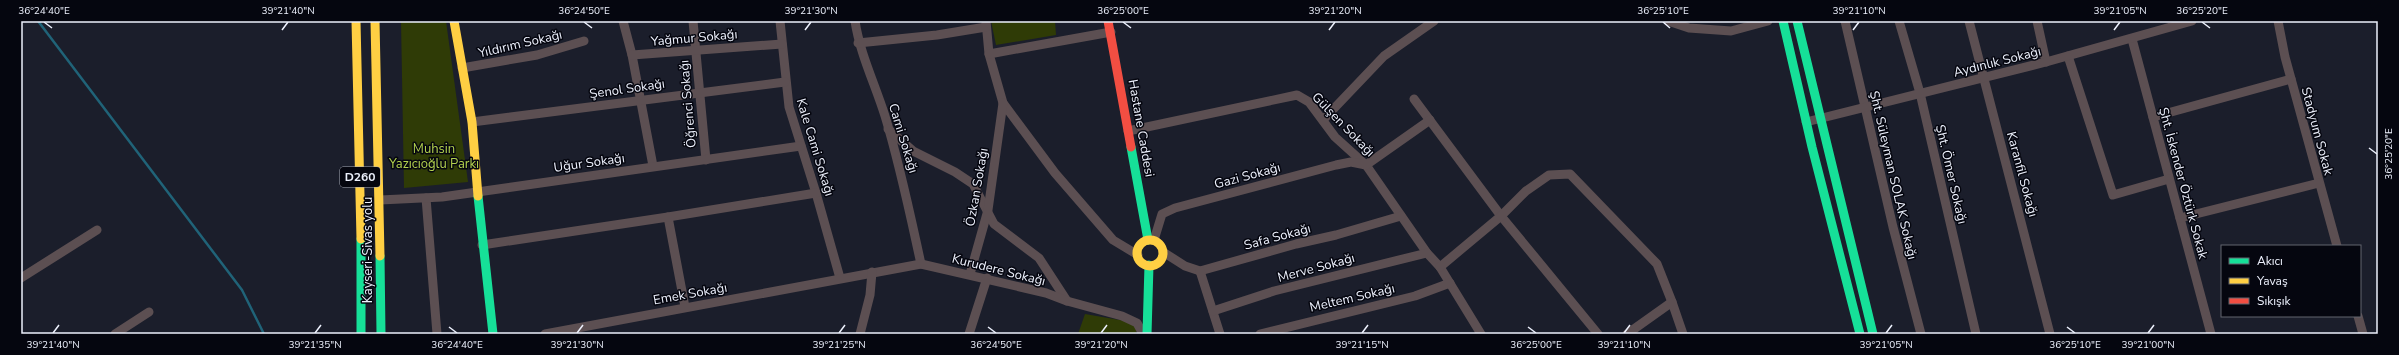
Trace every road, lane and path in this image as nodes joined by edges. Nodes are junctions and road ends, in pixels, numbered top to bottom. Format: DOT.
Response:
graph roads {
  1 [pos="356,21"];
  2 [pos="375,21"];
  3 [pos="454,21"];
  4 [pos="623,21"];
  5 [pos="693,21"];
  6 [pos="780,21"];
  7 [pos="855,21"];
  8 [pos="1108,21"];
  9 [pos="1434,21"];
  10 [pos="1668,21"];
  11 [pos="1768,21"];
  12 [pos="1783,21"];
  13 [pos="1797,21"];
  14 [pos="1845,21"];
  15 [pos="1899,21"];
  16 [pos="1970,21"];
  17 [pos="2036,21"];
  18 [pos="2278,21"];
  19 [pos="2187,22"];
  20 [pos="986,24"];
  21 [pos="1111,32"];
  22 [pos="2132,39"];
  23 [pos="584,41"];
  24 [pos="858,42"];
  25 [pos="782,44"];
  26 [pos="695,49"];
  27 [pos="989,54"];
  28 [pos="632,56"];
  29 [pos="2068,56"];
  30 [pos="2046,62"];
  31 [pos="462,68"];
  32 [pos="1982,77"];
  33 [pos="2291,79"];
  34 [pos="785,82"];
  35 [pos="699,92"];
  36 [pos="1920,93"];
  37 [pos="641,99"];
  38 [pos="1414,99"];
  39 [pos="1003,103"];
  40 [pos="1864,106"];
  41 [pos="2152,117"];
  42 [pos="1820,118"];
  43 [pos="1323,120"];
  44 [pos="1430,120"];
  45 [pos="472,122"];
  46 [pos="1806,122"];
  47 [pos="888,130"];
  48 [pos="1128,131"];
  49 [pos="801,146"];
  50 [pos="706,160"];
  51 [pos="1366,165"];
  52 [pos="653,166"];
  53 [pos="2169,179"];
  54 [pos="2319,183"];
  55 [pos="478,191"];
  56 [pos="816,192"];
  57 [pos="426,198"];
  58 [pos="380,200"];
  59 [pos="988,210"];
  60 [pos="1401,216"];
  61 [pos="1501,216"];
  62 [pos="668,218"];
  63 [pos="2180,218"];
  64 [pos="97,230"];
  65 [pos="1151,240"];
  66 [pos="482,245"];
  67 [pos="2337,245"];
  68 [pos="1163,252"];
  69 [pos="1427,253"];
  70 [pos="1138,255"];
  71 [pos="921,264"];
  72 [pos="1150,265"];
  73 [pos="1440,267"];
  74 [pos="1200,271"];
  75 [pos="872,272"];
  76 [pos="970,274"];
  77 [pos="21,278"];
  78 [pos="840,278"];
  79 [pos="987,278"];
  80 [pos="1450,283"];
  81 [pos="1067,301"];
  82 [pos="1672,302"];
  83 [pos="685,307"];
  84 [pos="1213,311"];
  85 [pos="149,312"];
  86 [pos="2358,317"];
  87 [pos="115,334"];
  88 [pos="361,334"];
  89 [pos="380,334"];
  90 [pos="437,334"];
  91 [pos="493,334"];
  92 [pos="545,334"];
  93 [pos="860,334"];
  94 [pos="969,334"];
  95 [pos="1143,334"];
  96 [pos="1147,334"];
  97 [pos="1220,334"];
  98 [pos="1260,334"];
  99 [pos="1481,334"];
  100 [pos="1598,334"];
  101 [pos="1627,334"];
  102 [pos="1683,334"];
  103 [pos="1860,334"];
  104 [pos="1873,334"];
  105 [pos="1920,334"];
  106 [pos="1976,334"];
  107 [pos="2050,334"];
  108 [pos="2211,334"];
  109 [pos="2363,334"];
  1 -- 88 [label="main road, Kayseri-Sivas yolu / D260"];
  2 -- 58 [label="main road, Kayseri-Sivas yolu / D260"];
  3 -- 31 [label="main road"];
  4 -- 28 [label="street"];
  5 -- 26 [label="street, Öğrenci Sokağı"];
  6 -- 25 [label="street, Kale Cami Sokağı"];
  7 -- 24 [label="street, Cami Sokağı"];
  8 -- 21 [label="main road, Hastane Caddesi"];
  9 -- 43 [label="street"];
  10 -- 11 [label="street"];
  12 -- 46 [label="main road"];
  13 -- 42 [label="main road"];
  14 -- 40 [label="street, Şht. Süleyman SOLAK Sokağı"];
  15 -- 36 [label="street, Şht. Ömer Sokağı"];
  16 -- 32 [label="street, Karanfil Sokağı"];
  17 -- 30 [label="street"];
  18 -- 33 [label="street, Stadyum Sokak"];
  19 -- 22 [label="street, Aydınlık Sokağı"];
  20 -- 24 [label="street"];
  20 -- 27 [label="street"];
  21 -- 27 [label="street"];
  21 -- 48 [label="main road, Hastane Caddesi"];
  22 -- 29 [label="street, Aydınlık Sokağı"];
  22 -- 41 [label="street, Şht. İskender Öztürk Sokak"];
  23 -- 31 [label="street, Yıldırım Sokağı"];
  24 -- 47 [label="street, Cami Sokağı"];
  25 -- 26 [label="street, Yağmur Sokağı"];
  25 -- 34 [label="street, Kale Cami Sokağı"];
  26 -- 28 [label="street, Yağmur Sokağı"];
  26 -- 35 [label="street, Öğrenci Sokağı"];
  27 -- 39 [label="street"];
  28 -- 37 [label="street"];
  29 -- 30 [label="street, Aydınlık Sokağı"];
  29 -- 53 [label="street"];
  30 -- 32 [label="street, Aydınlık Sokağı"];
  31 -- 45 [label="main road"];
  32 -- 36 [label="street, Aydınlık Sokağı"];
  32 -- 107 [label="street, Karanfil Sokağı"];
  33 -- 41 [label="street"];
  33 -- 54 [label="street, Stadyum Sokak"];
  34 -- 35 [label="street, Şenol Sokağı"];
  34 -- 49 [label="street, Kale Cami Sokağı"];
  35 -- 37 [label="street, Şenol Sokağı"];
  35 -- 50 [label="street, Öğrenci Sokağı"];
  36 -- 40 [label="street, Aydınlık Sokağı"];
  36 -- 106 [label="street, Şht. Ömer Sokağı"];
  37 -- 45 [label="street, Şenol Sokağı"];
  37 -- 52 [label="street"];
  38 -- 44 [label="street"];
  39 -- 59 [label="street, Özkan Sokağı"];
  39 -- 70 [label="street"];
  40 -- 42 [label="street, Aydınlık Sokağı"];
  40 -- 105 [label="street, Şht. Süleyman SOLAK Sokağı"];
  41 -- 53 [label="street, Şht. İskender Öztürk Sokak"];
  42 -- 46 [label="street, Aydınlık Sokağı"];
  42 -- 104 [label="main road"];
  43 -- 48 [label="street, Gülşen Sokağı"];
  43 -- 51 [label="street, Gülşen Sokağı"];
  44 -- 51 [label="street"];
  44 -- 61 [label="street"];
  45 -- 55 [label="main road"];
  46 -- 103 [label="main road"];
  47 -- 59 [label="street"];
  47 -- 71 [label="street, Cami Sokağı"];
  48 -- 65 [label="main road, Hastane Caddesi"];
  49 -- 50 [label="street, Uğur Sokağı"];
  49 -- 56 [label="street, Kale Cami Sokağı"];
  50 -- 52 [label="street, Uğur Sokağı"];
  51 -- 60 [label="street, Gülşen Sokağı"];
  51 -- 65 [label="street, Gazi Sokağı"];
  52 -- 55 [label="street, Uğur Sokağı"];
  53 -- 63 [label="street, Şht. İskender Öztürk Sokak"];
  54 -- 63 [label="street"];
  54 -- 67 [label="street, Stadyum Sokak"];
  55 -- 57 [label="street, Uğur Sokağı"];
  55 -- 66 [label="main road"];
  56 -- 62 [label="street"];
  56 -- 78 [label="street, Kale Cami Sokağı"];
  57 -- 58 [label="street, Uğur Sokağı"];
  57 -- 90 [label="street"];
  58 -- 89 [label="main road, Kayseri-Sivas yolu / D260"];
  59 -- 76 [label="street, Özkan Sokağı"];
  59 -- 81 [label="street"];
  60 -- 69 [label="street, Gülşen Sokağı"];
  60 -- 74 [label="street, Safa Sokağı"];
  61 -- 73 [label="street"];
  61 -- 82 [label="street"];
  61 -- 100 [label="street"];
  62 -- 66 [label="street"];
  62 -- 83 [label="street"];
  63 -- 108 [label="street, Şht. İskender Öztürk Sokak"];
  64 -- 77 [label="street"];
  65 -- 68 [label="main road"];
  65 -- 70 [label="main road"];
  66 -- 91 [label="main road"];
  68 -- 72 [label="main road"];
  68 -- 74 [label="street"];
  69 -- 73 [label="street, Gülşen Sokağı"];
  69 -- 84 [label="street, Merve Sokağı"];
  70 -- 72 [label="main road"];
  71 -- 75 [label="street, Kurudere Sokağı"];
  71 -- 76 [label="street, Kurudere Sokağı"];
  72 -- 96 [label="main road"];
  73 -- 80 [label="street, Gülşen Sokağı"];
  74 -- 84 [label="street"];
  75 -- 78 [label="street, Kurudere Sokağı"];
  75 -- 93 [label="street"];
  76 -- 79 [label="street, Kurudere Sokağı"];
  78 -- 83 [label="street, Emek Sokağı"];
  79 -- 81 [label="street, Kurudere Sokağı"];
  79 -- 94 [label="street"];
  80 -- 98 [label="street, Meltem Sokağı"];
  80 -- 99 [label="street, Gülşen Sokağı"];
  81 -- 95 [label="street, Kurudere Sokağı"];
  82 -- 101 [label="street"];
  82 -- 102 [label="street"];
  83 -- 92 [label="street, Emek Sokağı"];
  84 -- 97 [label="street"];
  85 -- 87 [label="street"];
  86 -- 109 [label="street"];
}
